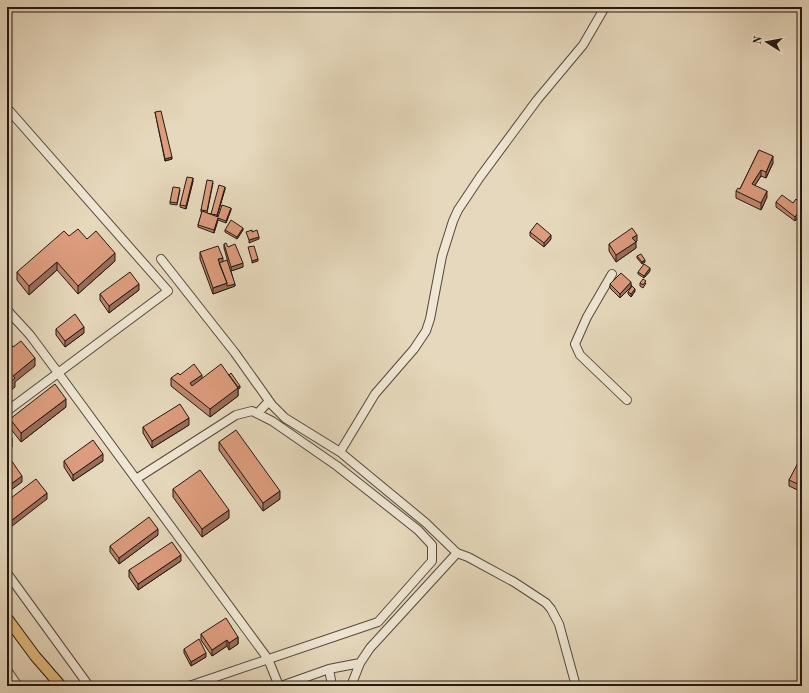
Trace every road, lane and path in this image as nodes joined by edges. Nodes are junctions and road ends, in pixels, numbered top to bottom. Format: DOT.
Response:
graph roads {
  1 [pos="605,7"];
  2 [pos="7,108"];
  3 [pos="161,259"];
  4 [pos="612,274"];
  5 [pos="7,310"];
  6 [pos="58,373"];
  7 [pos="627,400"];
  8 [pos="269,401"];
  9 [pos="7,411"];
  10 [pos="258,413"];
  11 [pos="340,452"];
  12 [pos="136,480"];
  13 [pos="457,553"];
  14 [pos="7,573"];
  15 [pos="7,618"];
  16 [pos="35,656"];
  17 [pos="268,659"];
  18 [pos="360,663"];
  19 [pos="329,669"];
  20 [pos="7,670"];
  21 [pos="18,686"];
  22 [pos="52,686"];
  23 [pos="61,686"];
  24 [pos="89,686"];
  25 [pos="189,686"];
  26 [pos="280,686"];
  27 [pos="332,686"];
  28 [pos="351,686"];
  29 [pos="576,686"];
  1 -- 11 [label="street"];
  2 -- 6 [label="street"];
  3 -- 8 [label="street"];
  4 -- 7 [label="street"];
  5 -- 6 [label="street"];
  6 -- 9 [label="street"];
  6 -- 12 [label="street"];
  8 -- 10 [label="street"];
  8 -- 11 [label="street"];
  10 -- 12 [label="street"];
  10 -- 17 [label="street"];
  11 -- 13 [label="street"];
  12 -- 17 [label="street"];
  13 -- 18 [label="street"];
  13 -- 29 [label="street"];
  14 -- 24 [label="street"];
  15 -- 16 [label="main road"];
  16 -- 22 [label="main road"];
  16 -- 23 [label="main road"];
  17 -- 25 [label="street"];
  17 -- 26 [label="street"];
  18 -- 19 [label="street"];
  18 -- 28 [label="street"];
  19 -- 26 [label="street"];
  19 -- 27 [label="street"];
  20 -- 21 [label="street"];
}
